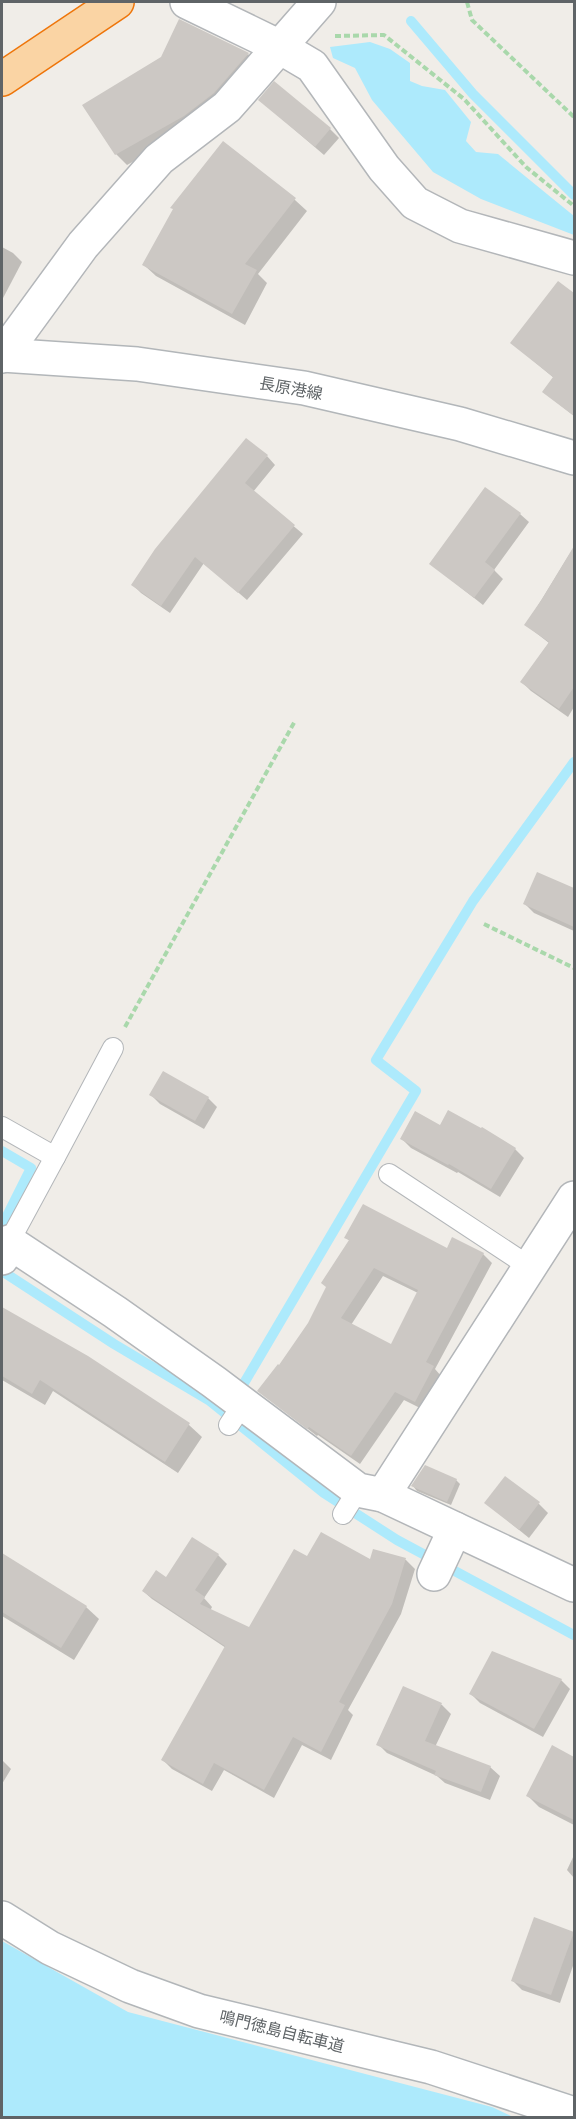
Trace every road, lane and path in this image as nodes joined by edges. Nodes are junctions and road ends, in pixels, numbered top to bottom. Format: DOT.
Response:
graph roads {
  1 [pos="117,2"];
  2 [pos="187,2"];
  3 [pos="319,2"];
  4 [pos="467,2"];
  5 [pos="282,42"];
  6 [pos="2,79"];
  7 [pos="574,117"];
  8 [pos="574,206"];
  9 [pos="574,258"];
  10 [pos="2,356"];
  11 [pos="574,458"];
  12 [pos="295,721"];
  13 [pos="483,924"];
  14 [pos="574,968"];
  15 [pos="113,1048"];
  16 [pos="2,1127"];
  17 [pos="55,1157"];
  18 [pos="389,1174"];
  19 [pos="574,1198"];
  20 [pos="5,1250"];
  21 [pos="530,1267"];
  22 [pos="361,1500"];
  23 [pos="455,1529"];
  24 [pos="434,1574"];
  25 [pos="574,1585"];
  26 [pos="2,1918"];
  27 [pos="574,2114"];
  1 -- 6 [label="highway"];
  2 -- 5 [label="street"];
  3 -- 5 [label="street"];
  4 -- 7 [label="path"];
  5 -- 8 [label="path"];
  5 -- 9 [label="street"];
  5 -- 10 [label="street"];
  10 -- 11 [label="street, 長原港線"];
  12 -- 15 [label="path"];
  13 -- 14 [label="path"];
  15 -- 17 [label="lane"];
  16 -- 17 [label="lane"];
  17 -- 20 [label="lane"];
  18 -- 21 [label="lane"];
  19 -- 21 [label="street"];
  20 -- 22 [label="street"];
  21 -- 22 [label="street"];
  22 -- 23 [label="street"];
  23 -- 24 [label="street"];
  23 -- 25 [label="street"];
  26 -- 27 [label="street, 鳴門徳島自転車道"];
}
